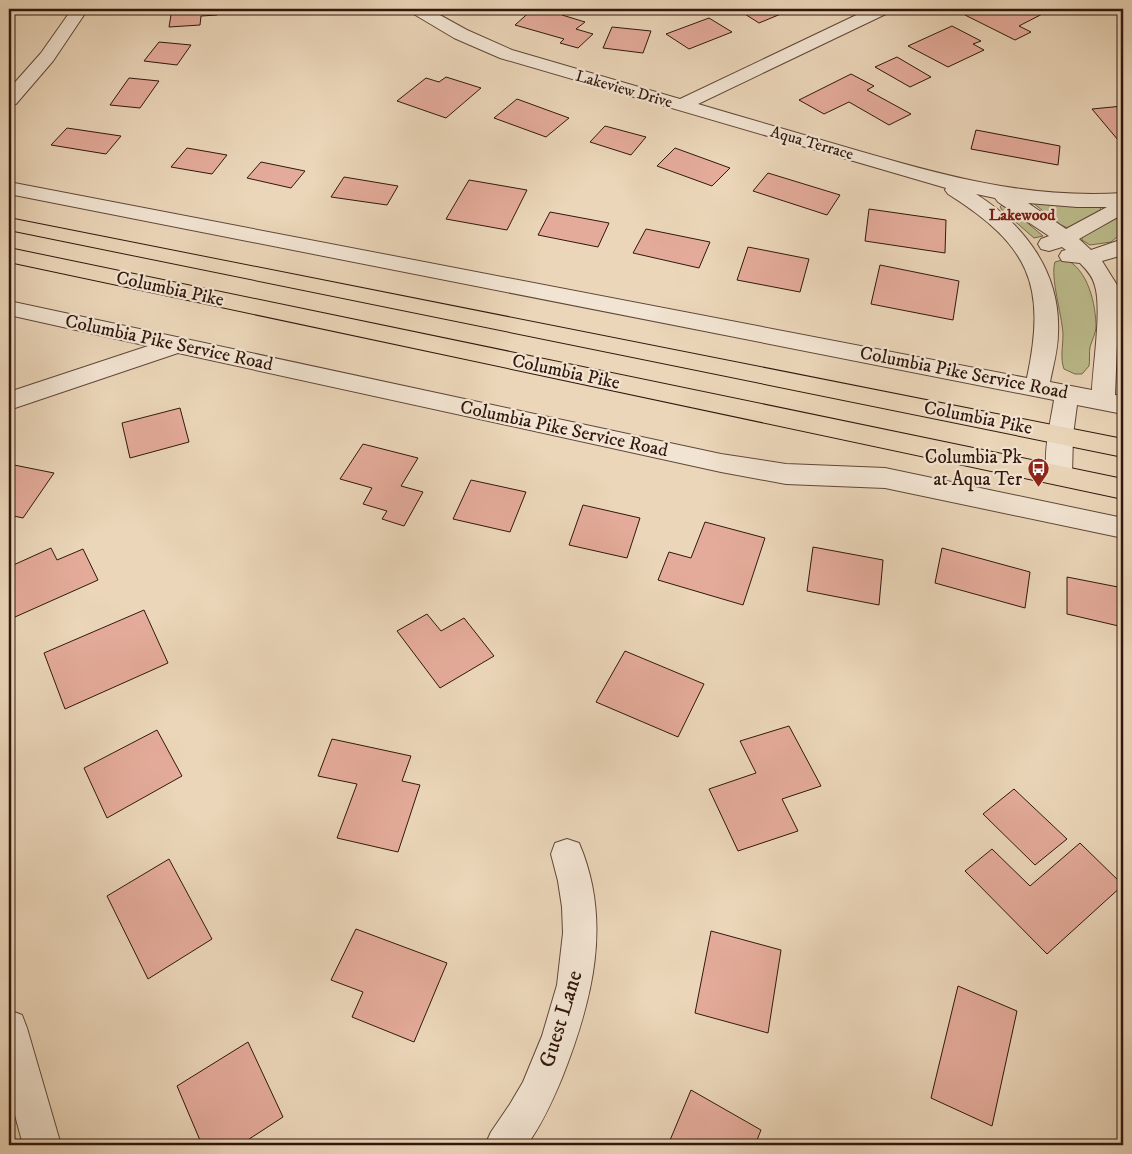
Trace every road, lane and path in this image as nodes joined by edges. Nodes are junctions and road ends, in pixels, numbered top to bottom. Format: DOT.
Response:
graph roads {
  1 [pos="80,9"];
  2 [pos="418,9"];
  3 [pos="882,9"];
  4 [pos="9,100"];
  5 [pos="682,106"];
  6 [pos="941,181"];
  7 [pos="9,188"];
  8 [pos="991,191"];
  9 [pos="1123,199"];
  10 [pos="1123,206"];
  11 [pos="9,224"];
  12 [pos="50,232"];
  13 [pos="1065,238"];
  14 [pos="1123,246"];
  15 [pos="1028,252"];
  16 [pos="1086,257"];
  17 [pos="14,263"];
  18 [pos="9,308"];
  19 [pos="177,345"];
  20 [pos="1037,387"];
  21 [pos="1068,394"];
  22 [pos="9,402"];
  23 [pos="1113,403"];
  24 [pos="1061,435"];
  25 [pos="1123,448"];
  26 [pos="1059,475"];
  27 [pos="1123,489"];
  28 [pos="1123,528"];
  29 [pos="567,854"];
  30 [pos="9,1028"];
  31 [pos="42,1145"];
  32 [pos="504,1145"];
  1 -- 4 [label="street"];
  2 -- 5 [label="street, Lakeview Drive"];
  3 -- 5 [label="street, Lakeview Drive"];
  5 -- 6 [label="street, Aqua Terrace"];
  6 -- 8 [label="street, Aqua Terrace"];
  6 -- 15 [label="street, Aqua Terrace"];
  7 -- 20 [label="street, Columbia Pike Service Road"];
  8 -- 9 [label="street, Aqua Terrace"];
  8 -- 13 [label="street, Aqua Terrace"];
  10 -- 13 [label="street"];
  11 -- 12 [label="main road, Columbia Pike"];
  12 -- 17 [label="main road"];
  12 -- 24 [label="main road, Columbia Pike"];
  13 -- 15 [label="street"];
  13 -- 16 [label="street, Aqua Terrace"];
  14 -- 16 [label="street"];
  15 -- 16 [label="street"];
  15 -- 20 [label="street, Aqua Terrace"];
  16 -- 23 [label="street, Aqua Terrace"];
  17 -- 26 [label="main road, Columbia Pike"];
  18 -- 19 [label="street, Columbia Pike Service Road"];
  19 -- 22 [label="street"];
  19 -- 28 [label="street, Columbia Pike Service Road"];
  20 -- 21 [label="street, Columbia Pike Service Road"];
  21 -- 23 [label="street, Columbia Pike Service Road"];
  21 -- 24 [label="street"];
  24 -- 25 [label="main road, Columbia Pike"];
  24 -- 26 [label="street"];
  26 -- 27 [label="main road, Columbia Pike"];
  29 -- 32 [label="street, Guest Lane"];
  30 -- 31 [label="street"];
}
